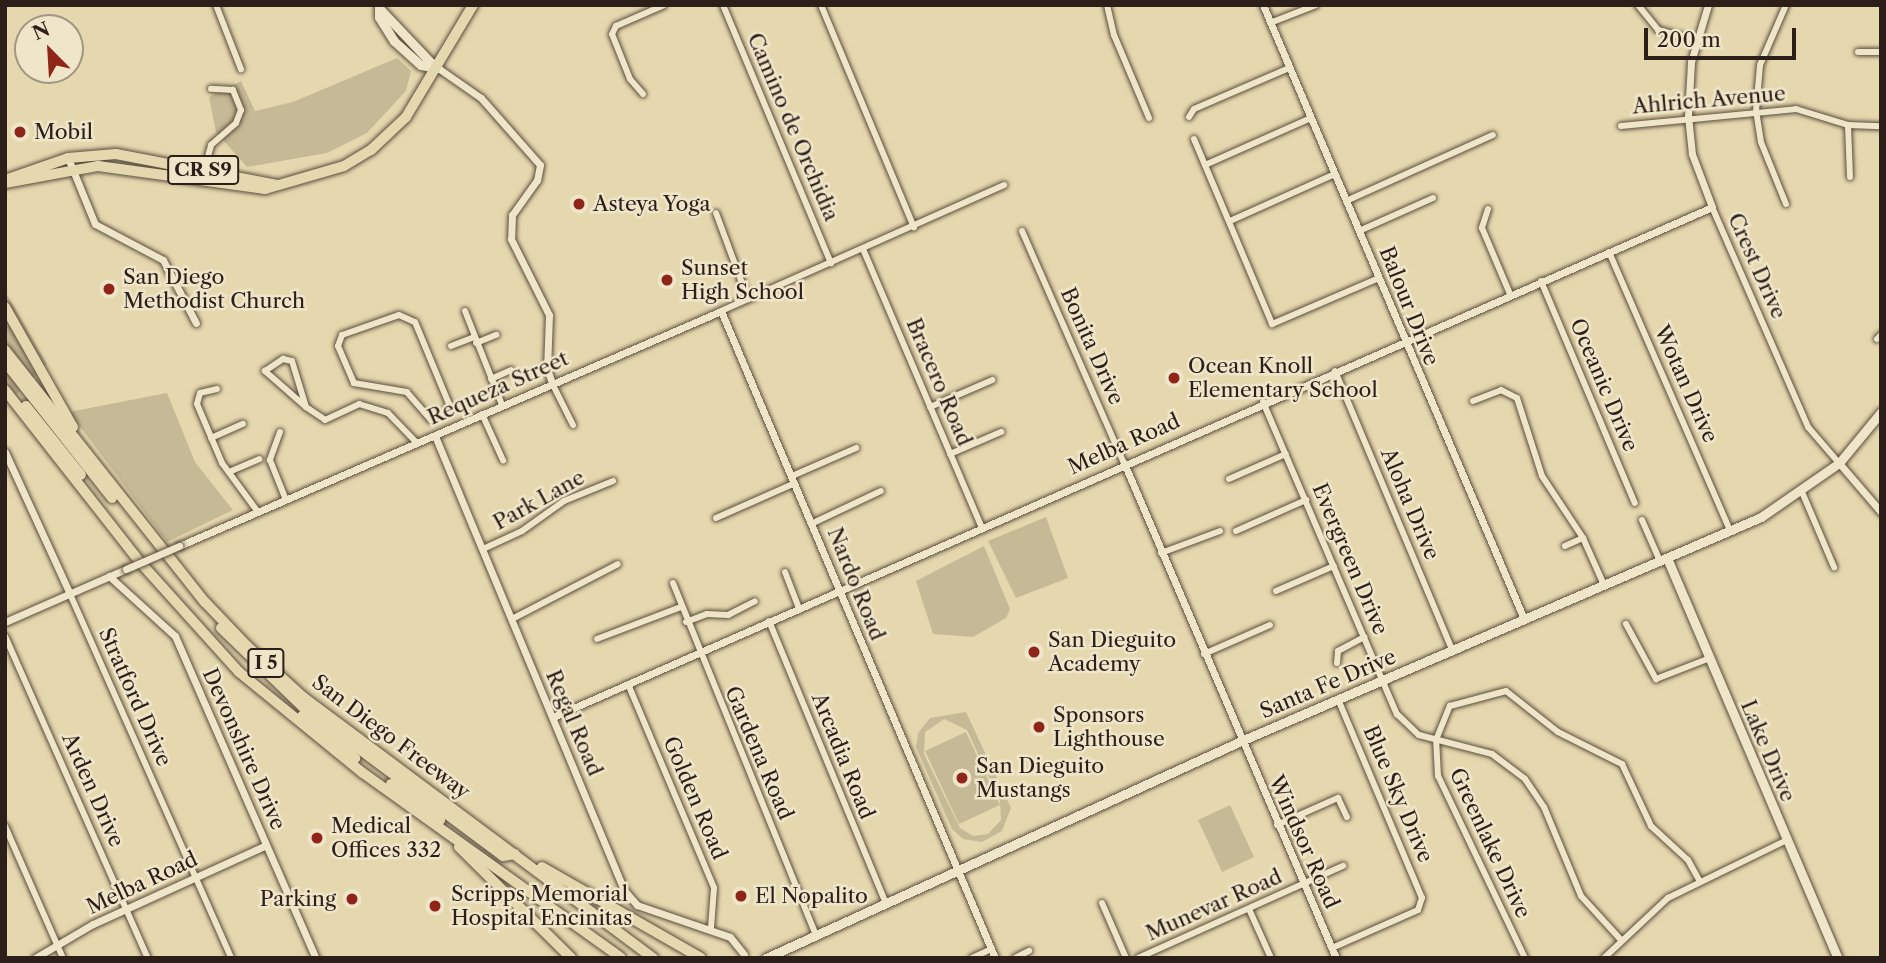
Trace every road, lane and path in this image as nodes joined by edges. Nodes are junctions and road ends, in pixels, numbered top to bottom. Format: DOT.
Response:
graph roads {
  1 [pos="216,5"];
  2 [pos="473,5"];
  3 [pos="664,5"];
  4 [pos="723,5"];
  5 [pos="821,5"];
  6 [pos="1107,5"];
  7 [pos="1263,5"];
  8 [pos="1316,5"];
  9 [pos="1638,5"];
  10 [pos="1708,5"];
  11 [pos="1786,5"];
  12 [pos="379,7"];
  13 [pos="1270,23"];
  14 [pos="1696,40"];
  15 [pos="1857,52"];
  16 [pos="1881,52"];
  17 [pos="438,68"];
  18 [pos="1289,68"];
  19 [pos="241,69"];
  20 [pos="212,89"];
  21 [pos="643,94"];
  22 [pos="1756,111"];
  23 [pos="1189,117"];
  24 [pos="1688,117"];
  25 [pos="1149,118"];
  26 [pos="1309,119"];
  27 [pos="1848,125"];
  28 [pos="1621,126"];
  29 [pos="1881,126"];
  30 [pos="1493,135"];
  31 [pos="1194,139"];
  32 [pos="68,158"];
  33 [pos="1205,165"];
  34 [pos="71,169"];
  35 [pos="204,170"];
  36 [pos="1333,175"];
  37 [pos="1850,177"];
  38 [pos="5,181"];
  39 [pos="278,185"];
  40 [pos="1004,185"];
  41 [pos="1433,198"];
  42 [pos="1346,201"];
  43 [pos="1786,204"];
  44 [pos="1712,207"];
  45 [pos="1488,209"];
  46 [pos="716,213"];
  47 [pos="1230,221"];
  48 [pos="914,227"];
  49 [pos="1022,231"];
  50 [pos="1359,231"];
  51 [pos="863,249"];
  52 [pos="1609,252"];
  53 [pos="831,263"];
  54 [pos="1379,278"];
  55 [pos="1541,281"];
  56 [pos="1510,294"];
  57 [pos="748,299"];
  58 [pos="5,307"];
  59 [pos="466,311"];
  60 [pos="720,311"];
  61 [pos="196,323"];
  62 [pos="496,335"];
  63 [pos="475,340"];
  64 [pos="1403,340"];
  65 [pos="451,346"];
  66 [pos="5,350"];
  67 [pos="5,362"];
  68 [pos="511,370"];
  69 [pos="1335,371"];
  70 [pos="491,379"];
  71 [pos="5,380"];
  72 [pos="992,380"];
  73 [pos="552,383"];
  74 [pos="217,389"];
  75 [pos="5,390"];
  76 [pos="5,400"];
  77 [pos="1474,401"];
  78 [pos="1263,402"];
  79 [pos="502,405"];
  80 [pos="306,407"];
  81 [pos="930,407"];
  82 [pos="1881,412"];
  83 [pos="482,414"];
  84 [pos="431,420"];
  85 [pos="243,424"];
  86 [pos="573,425"];
  87 [pos="280,432"];
  88 [pos="1001,432"];
  89 [pos="435,436"];
  90 [pos="75,437"];
  91 [pos="211,438"];
  92 [pos="418,443"];
  93 [pos="856,448"];
  94 [pos="5,452"];
  95 [pos="950,454"];
  96 [pos="1286,454"];
  97 [pos="259,459"];
  98 [pos="503,460"];
  99 [pos="1124,463"];
  100 [pos="1839,463"];
  101 [pos="229,472"];
  102 [pos="1229,479"];
  103 [pos="794,480"];
  104 [pos="613,481"];
  105 [pos="881,491"];
  106 [pos="1802,492"];
  107 [pos="286,500"];
  108 [pos="1307,500"];
  109 [pos="94,503"];
  110 [pos="1635,503"];
  111 [pos="258,512"];
  112 [pos="1881,512"];
  113 [pos="716,518"];
  114 [pos="1642,520"];
  115 [pos="813,523"];
  116 [pos="982,528"];
  117 [pos="1730,530"];
  118 [pos="1220,531"];
  119 [pos="1236,531"];
  120 [pos="1583,538"];
  121 [pos="1565,546"];
  122 [pos="483,550"];
  123 [pos="1161,552"];
  124 [pos="1663,560"];
  125 [pos="618,564"];
  126 [pos="1334,566"];
  127 [pos="1835,567"];
  128 [pos="785,572"];
  129 [pos="110,576"];
  130 [pos="673,583"];
  131 [pos="1604,585"];
  132 [pos="838,590"];
  133 [pos="1276,591"];
  134 [pos="70,594"];
  135 [pos="755,601"];
  136 [pos="681,607"];
  137 [pos="799,608"];
  138 [pos="512,619"];
  139 [pos="1524,620"];
  140 [pos="769,621"];
  141 [pos="5,622"];
  142 [pos="687,622"];
  143 [pos="1626,624"];
  144 [pos="1270,625"];
  145 [pos="5,636"];
  146 [pos="1364,637"];
  147 [pos="597,639"];
  148 [pos="1452,650"];
  149 [pos="699,653"];
  150 [pos="1204,654"];
  151 [pos="1710,658"];
  152 [pos="1337,663"];
  153 [pos="1382,680"];
  154 [pos="628,684"];
  155 [pos="1338,699"];
  156 [pos="553,717"];
  157 [pos="1436,740"];
  158 [pos="1241,741"];
  159 [pos="1347,817"];
  160 [pos="1277,825"];
  161 [pos="5,826"];
  162 [pos="1787,840"];
  163 [pos="457,842"];
  164 [pos="500,843"];
  165 [pos="267,845"];
  166 [pos="515,854"];
  167 [pos="1343,866"];
  168 [pos="958,870"];
  169 [pos="195,877"];
  170 [pos="508,879"];
  171 [pos="1699,880"];
  172 [pos="1303,884"];
  173 [pos="886,903"];
  174 [pos="1102,903"];
  175 [pos="126,908"];
  176 [pos="1249,909"];
  177 [pos="711,928"];
  178 [pos="816,935"];
  179 [pos="1621,940"];
  180 [pos="57,944"];
  181 [pos="1332,948"];
  182 [pos="991,949"];
  183 [pos="1029,951"];
  184 [pos="745,956"];
  185 [pos="1524,957"];
  186 [pos="35,958"];
  187 [pos="63,958"];
  188 [pos="148,958"];
  189 [pos="231,958"];
  190 [pos="316,958"];
  191 [pos="571,958"];
  192 [pos="621,958"];
  193 [pos="653,958"];
  194 [pos="701,958"];
  195 [pos="766,958"];
  196 [pos="972,958"];
  197 [pos="995,958"];
  198 [pos="1015,958"];
  199 [pos="1126,958"];
  200 [pos="1138,958"];
  201 [pos="1271,958"];
  202 [pos="1336,958"];
  203 [pos="1604,958"];
  204 [pos="1838,958"];
  1 -- 19 [label="street"];
  2 -- 17 [label="main road, CR S9"];
  3 -- 21 [label="street"];
  4 -- 53 [label="street, Camino de Orchidia"];
  5 -- 48 [label="street"];
  6 -- 25 [label="street"];
  7 -- 13 [label="street, Balour Drive"];
  8 -- 13 [label="street"];
  9 -- 14 [label="street"];
  10 -- 14 [label="street, Crest Drive"];
  11 -- 22 [label="street"];
  12 -- 17 [label="main road"];
  13 -- 18 [label="street, Balour Drive"];
  14 -- 24 [label="street, Crest Drive"];
  15 -- 16 [label="street"];
  17 -- 39 [label="main road, CR S9"];
  17 -- 73 [label="street"];
  18 -- 23 [label="street"];
  18 -- 26 [label="street, Balour Drive"];
  20 -- 35 [label="street"];
  22 -- 24 [label="street, Ahlrich Avenue"];
  22 -- 27 [label="street, Ahlrich Avenue"];
  22 -- 43 [label="street"];
  24 -- 28 [label="street, Ahlrich Avenue"];
  24 -- 44 [label="street, Crest Drive"];
  26 -- 33 [label="street"];
  26 -- 36 [label="street, Balour Drive"];
  27 -- 29 [label="street, Ahlrich Avenue"];
  27 -- 37 [label="street"];
  30 -- 42 [label="street"];
  31 -- 33 [label="street"];
  32 -- 34 [label="street"];
  32 -- 35 [label="main road, CR S9"];
  32 -- 38 [label="main road, CR S9"];
  33 -- 47 [label="street"];
  34 -- 38 [label="main road, CR S9"];
  34 -- 39 [label="main road, CR S9"];
  34 -- 61 [label="street"];
  35 -- 39 [label="main road, CR S9"];
  36 -- 42 [label="street, Balour Drive"];
  36 -- 47 [label="street"];
  40 -- 48 [label="street, Requeza Street"];
  41 -- 50 [label="street"];
  42 -- 50 [label="street, Balour Drive"];
  44 -- 52 [label="street, Melba Road"];
  44 -- 100 [label="street, Crest Drive"];
  45 -- 56 [label="street"];
  46 -- 57 [label="street"];
  47 -- 54 [label="street"];
  48 -- 51 [label="street, Requeza Street"];
  49 -- 99 [label="street, Bonita Drive"];
  50 -- 54 [label="street, Balour Drive"];
  51 -- 53 [label="street, Requeza Street"];
  51 -- 81 [label="street, Bracero Road"];
  52 -- 55 [label="street, Melba Road"];
  52 -- 117 [label="street, Wotan Drive"];
  53 -- 57 [label="street, Requeza Street"];
  54 -- 64 [label="street, Balour Drive"];
  55 -- 56 [label="street, Melba Road"];
  55 -- 110 [label="street, Oceanic Drive"];
  56 -- 64 [label="street, Melba Road"];
  57 -- 60 [label="street, Requeza Street"];
  58 -- 90 [label="highway"];
  59 -- 63 [label="street"];
  60 -- 73 [label="street, Requeza Street"];
  60 -- 103 [label="street, Nardo Road"];
  62 -- 63 [label="street"];
  63 -- 65 [label="street"];
  63 -- 70 [label="street"];
  64 -- 69 [label="street, Melba Road"];
  64 -- 139 [label="street, Balour Drive"];
  66 -- 90 [label="highway, San Diego Freeway / I 5"];
  67 -- 166 [label="highway"];
  68 -- 70 [label="street"];
  69 -- 78 [label="street, Melba Road"];
  69 -- 148 [label="street, Aloha Drive"];
  70 -- 79 [label="street"];
  71 -- 170 [label="highway"];
  72 -- 81 [label="street"];
  73 -- 79 [label="street, Requeza Street"];
  73 -- 86 [label="street"];
  74 -- 91 [label="street"];
  75 -- 109 [label="highway, I 5"];
  76 -- 109 [label="highway"];
  77 -- 120 [label="street"];
  78 -- 96 [label="street, Evergreen Drive"];
  78 -- 99 [label="street, Melba Road"];
  79 -- 83 [label="street, Requeza Street"];
  80 -- 80 [label="street"];
  80 -- 92 [label="street"];
  81 -- 95 [label="street, Bracero Road"];
  82 -- 100 [label="main road, Santa Fe Drive"];
  83 -- 89 [label="street, Requeza Street"];
  83 -- 98 [label="street"];
  84 -- 84 [label="street"];
  84 -- 89 [label="street"];
  85 -- 91 [label="street"];
  87 -- 107 [label="street"];
  88 -- 95 [label="street"];
  89 -- 92 [label="street, Requeza Street"];
  89 -- 122 [label="street, Regal Road"];
  90 -- 164 [label="highway, San Diego Freeway / I 5"];
  91 -- 101 [label="street"];
  92 -- 107 [label="street, Requeza Street"];
  93 -- 103 [label="street"];
  94 -- 134 [label="street, Stratford Drive"];
  95 -- 116 [label="street, Bracero Road"];
  96 -- 102 [label="street"];
  96 -- 108 [label="street, Evergreen Drive"];
  97 -- 101 [label="street"];
  99 -- 116 [label="street, Melba Road"];
  99 -- 123 [label="street, Bonita Drive"];
  100 -- 106 [label="main road, Santa Fe Drive"];
  100 -- 112 [label="street, Crest Drive"];
  101 -- 111 [label="street"];
  103 -- 113 [label="street"];
  103 -- 115 [label="street, Nardo Road"];
  104 -- 122 [label="street, Park Lane"];
  105 -- 115 [label="street"];
  106 -- 117 [label="main road, Santa Fe Drive"];
  106 -- 127 [label="street"];
  107 -- 111 [label="street, Requeza Street"];
  108 -- 119 [label="street"];
  108 -- 126 [label="street, Evergreen Drive"];
  109 -- 163 [label="highway, I 5"];
  111 -- 129 [label="street, Requeza Street, bridge"];
  114 -- 124 [label="street"];
  115 -- 132 [label="street, Nardo Road"];
  116 -- 132 [label="street, Melba Road"];
  117 -- 124 [label="main road, Santa Fe Drive"];
  118 -- 123 [label="street"];
  120 -- 121 [label="street"];
  120 -- 131 [label="street"];
  122 -- 138 [label="street, Regal Road"];
  123 -- 150 [label="street, Bonita Drive"];
  124 -- 131 [label="main road, Santa Fe Drive"];
  124 -- 151 [label="main road, Lake Drive"];
  125 -- 138 [label="street"];
  126 -- 133 [label="street"];
  126 -- 146 [label="street, Evergreen Drive"];
  128 -- 137 [label="street"];
  129 -- 134 [label="street, Requeza Street"];
  129 -- 165 [label="street, Devonshire Drive"];
  130 -- 136 [label="street, Gardena Road"];
  131 -- 139 [label="main road, Santa Fe Drive"];
  132 -- 137 [label="street, Melba Road"];
  132 -- 168 [label="street, Nardo Road"];
  134 -- 141 [label="street, Requeza Street"];
  134 -- 169 [label="street, Stratford Drive"];
  135 -- 142 [label="street"];
  136 -- 142 [label="street, Gardena Road"];
  136 -- 147 [label="street"];
  137 -- 140 [label="street, Melba Road"];
  138 -- 156 [label="street, Regal Road"];
  139 -- 148 [label="main road, Santa Fe Drive"];
  140 -- 149 [label="street, Melba Road"];
  140 -- 173 [label="street, Arcadia Road"];
  142 -- 149 [label="street, Gardena Road"];
  143 -- 151 [label="street"];
  144 -- 150 [label="street"];
  145 -- 175 [label="street, Arden Drive"];
  146 -- 152 [label="street"];
  146 -- 153 [label="street, Evergreen Drive"];
  148 -- 153 [label="main road, Santa Fe Drive"];
  149 -- 154 [label="street, Melba Road"];
  149 -- 178 [label="street, Gardena Road"];
  150 -- 158 [label="street, Bonita Drive"];
  151 -- 162 [label="main road, Lake Drive"];
  153 -- 155 [label="main road, Santa Fe Drive"];
  153 -- 157 [label="street, Evergreen Drive"];
  154 -- 156 [label="street, Melba Road"];
  154 -- 177 [label="street, Golden Road"];
  155 -- 158 [label="main road, Santa Fe Drive"];
  155 -- 181 [label="street, Blue Sky Drive"];
  156 -- 177 [label="street, Regal Road"];
  157 -- 171 [label="street"];
  157 -- 179 [label="street, Evergreen Drive"];
  157 -- 185 [label="street, Greenlake Drive"];
  158 -- 160 [label="street, Windsor Road"];
  158 -- 168 [label="main road, Santa Fe Drive"];
  159 -- 160 [label="street"];
  160 -- 172 [label="street, Windsor Road"];
  161 -- 180 [label="street"];
  162 -- 171 [label="street"];
  162 -- 204 [label="main road, Lake Drive"];
  163 -- 170 [label="highway, I 5"];
  163 -- 191 [label="highway"];
  164 -- 166 [label="highway, San Diego Freeway / I 5"];
  164 -- 194 [label="highway"];
  165 -- 169 [label="street, Melba Road"];
  165 -- 190 [label="street, Devonshire Drive"];
  166 -- 193 [label="highway, San Diego Freeway / I 5"];
  167 -- 172 [label="street, Munevar Road"];
  168 -- 173 [label="main road, Santa Fe Drive"];
  168 -- 182 [label="street, Nardo Road"];
  169 -- 175 [label="street, Melba Road"];
  169 -- 189 [label="street, Stratford Drive"];
  170 -- 192 [label="highway, I 5"];
  171 -- 179 [label="street"];
  172 -- 176 [label="street, Munevar Road"];
  172 -- 181 [label="street, Windsor Road"];
  173 -- 178 [label="main road, Santa Fe Drive"];
  174 -- 199 [label="street"];
  175 -- 180 [label="street, Melba Road"];
  175 -- 188 [label="street, Arden Drive"];
  176 -- 200 [label="street, Munevar Road"];
  176 -- 201 [label="street"];
  177 -- 184 [label="street, Regal Road"];
  178 -- 195 [label="main road, Santa Fe Drive"];
  179 -- 203 [label="street"];
  180 -- 186 [label="street, Melba Road"];
  180 -- 187 [label="street"];
  181 -- 202 [label="street, Windsor Road"];
  182 -- 196 [label="street"];
  182 -- 197 [label="street, Nardo Road"];
  183 -- 198 [label="street"];
}
